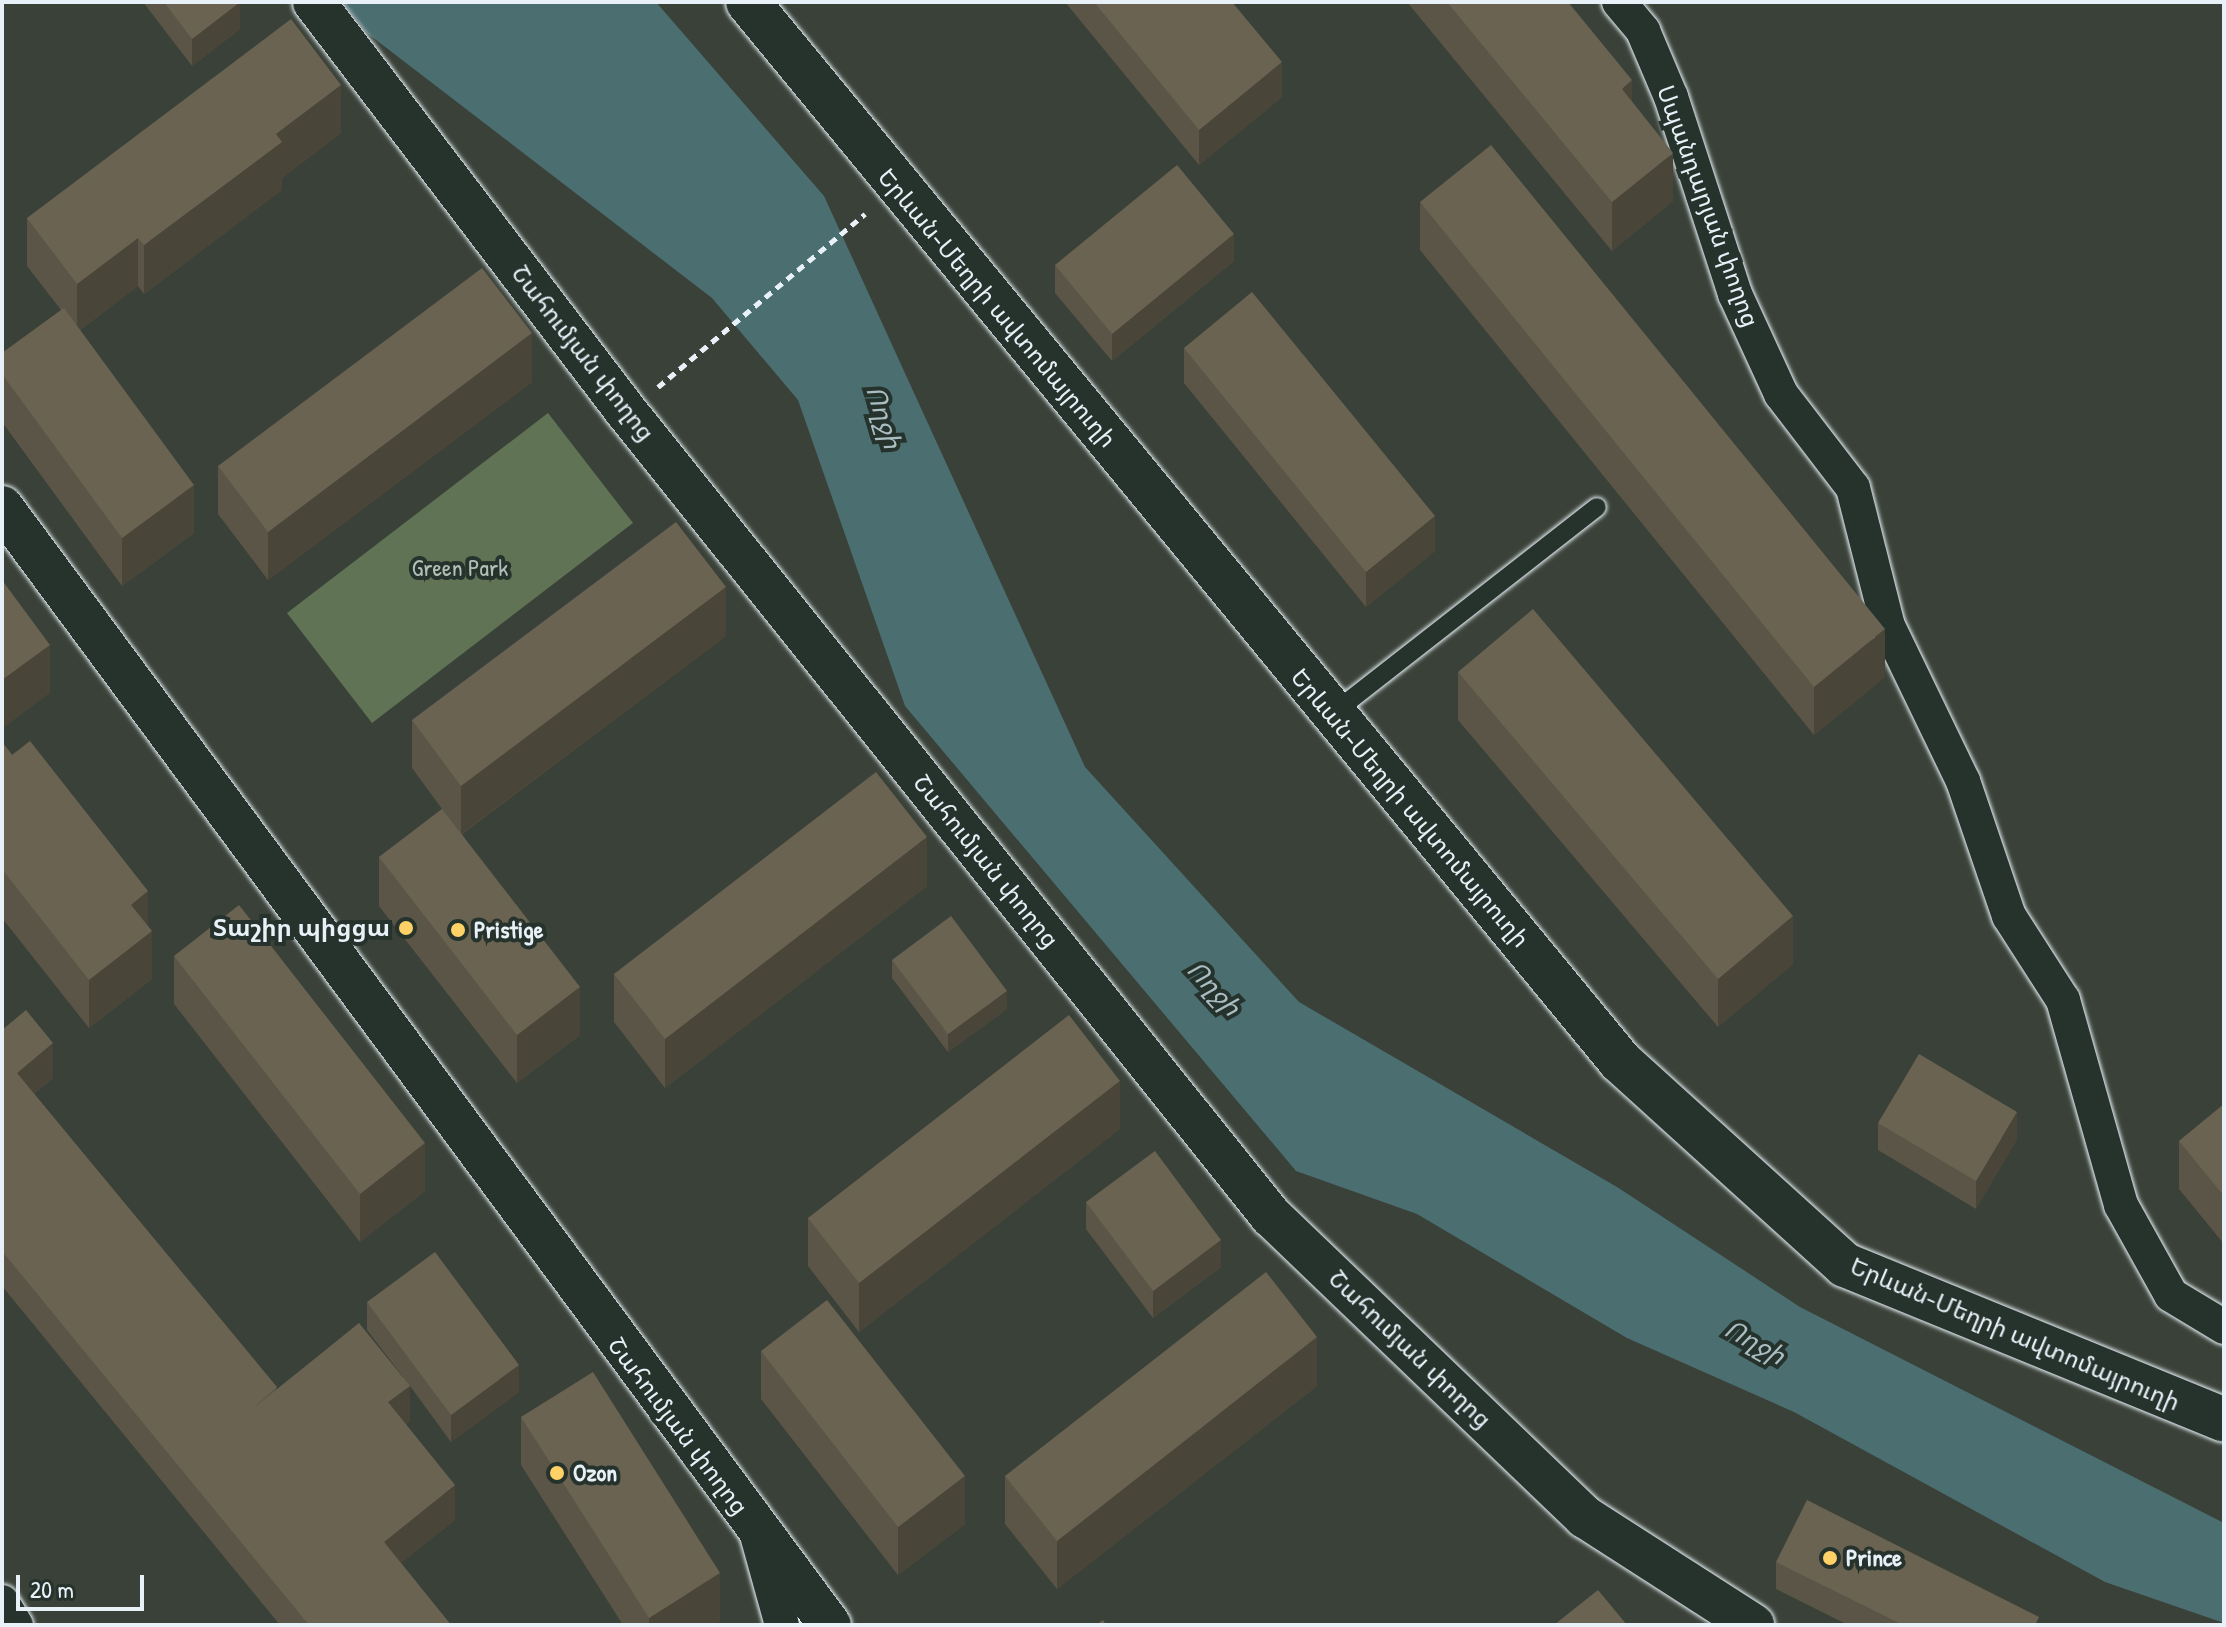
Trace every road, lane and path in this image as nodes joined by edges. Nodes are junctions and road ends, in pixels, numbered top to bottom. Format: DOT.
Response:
graph roads {
  1 [pos="314,2"];
  2 [pos="748,2"];
  3 [pos="1619,2"];
  4 [pos="861,218"];
  5 [pos="669,380"];
  6 [pos="2,507"];
  7 [pos="1597,507"];
  8 [pos="1332,714"];
  9 [pos="2224,1327"];
  10 [pos="2224,1420"];
  11 [pos="755,1531"];
  12 [pos="2,1602"];
  13 [pos="16,1625"];
  14 [pos="782,1625"];
  15 [pos="830,1625"];
  16 [pos="1753,1625"];
  1 -- 16 [label="street, Շահումյան փողոց"];
  2 -- 8 [label="highway, Երևան-Մեղրի ավտոմայրուղի"];
  3 -- 9 [label="street, Սպանդարյան փողոց"];
  4 -- 5 [label="path"];
  6 -- 11 [label="street, Շահումյան փողոց"];
  7 -- 8 [label="lane"];
  8 -- 10 [label="highway, Երևան-Մեղրի ավտոմայրուղի"];
  11 -- 14 [label="street, Շահումյան փողոց"];
  11 -- 15 [label="street"];
  12 -- 13 [label="street"];
}
